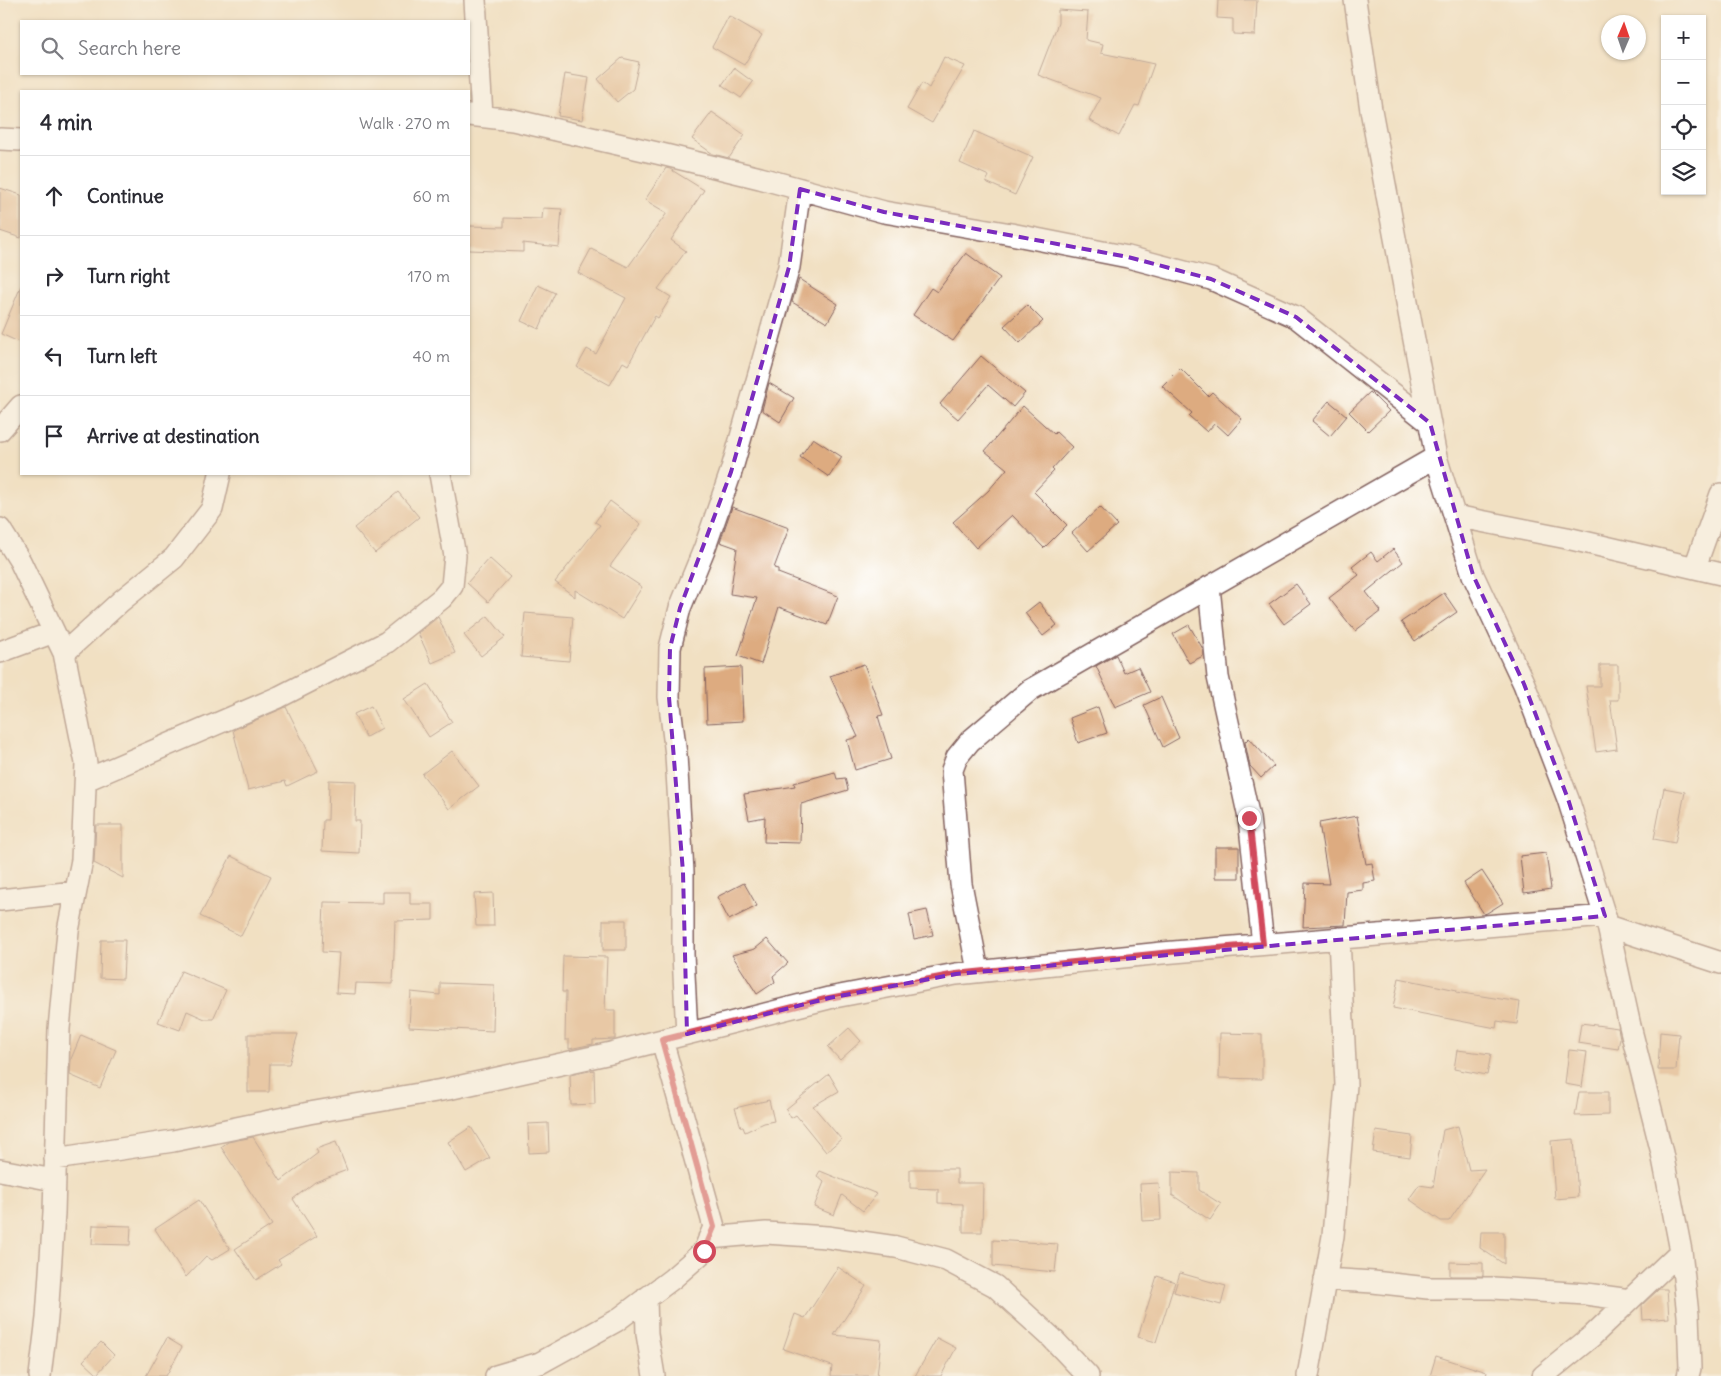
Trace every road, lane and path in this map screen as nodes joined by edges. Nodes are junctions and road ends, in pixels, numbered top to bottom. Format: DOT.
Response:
graph roads {
  1 [pos="475,0"];
  2 [pos="1355,0"];
  3 [pos="475,116"];
  4 [pos="0,139"];
  5 [pos="20,140"];
  6 [pos="800,189"];
  7 [pos="20,407"];
  8 [pos="1430,423"];
  9 [pos="0,430"];
  10 [pos="1436,457"];
  11 [pos="220,475"];
  12 [pos="440,475"];
  13 [pos="1721,494"];
  14 [pos="1455,516"];
  15 [pos="0,529"];
  16 [pos="1694,567"];
  17 [pos="1721,574"];
  18 [pos="1209,587"];
  19 [pos="54,632"];
  20 [pos="0,652"];
  21 [pos="64,653"];
  22 [pos="86,780"];
  23 [pos="75,892"];
  24 [pos="0,900"];
  25 [pos="1607,921"];
  26 [pos="1339,938"];
  27 [pos="1263,944"];
  28 [pos="1721,963"];
  29 [pos="978,972"];
  30 [pos="687,1034"];
  31 [pos="662,1040"];
  32 [pos="55,1159"];
  33 [pos="0,1170"];
  34 [pos="54,1180"];
  35 [pos="709,1238"];
  36 [pos="1681,1251"];
  37 [pos="1325,1279"];
  38 [pos="646,1298"];
  39 [pos="1630,1300"];
  40 [pos="40,1376"];
  41 [pos="496,1376"];
  42 [pos="654,1376"];
  43 [pos="1088,1376"];
  44 [pos="1308,1376"];
  45 [pos="1543,1376"];
  46 [pos="1688,1376"];
  1 -- 3 [label="street"];
  2 -- 8 [label="street"];
  3 -- 6 [label="street"];
  4 -- 5 [label="street"];
  6 -- 8 [label="street"];
  6 -- 30 [label="street"];
  7 -- 9 [label="street"];
  8 -- 10 [label="street"];
  10 -- 14 [label="street"];
  10 -- 18 [label="street"];
  11 -- 21 [label="street"];
  12 -- 22 [label="street"];
  13 -- 16 [label="street"];
  14 -- 16 [label="street"];
  14 -- 25 [label="street"];
  15 -- 19 [label="street"];
  16 -- 17 [label="street"];
  18 -- 27 [label="street"];
  18 -- 29 [label="street"];
  19 -- 20 [label="street"];
  19 -- 21 [label="street"];
  21 -- 22 [label="street"];
  22 -- 23 [label="street"];
  23 -- 24 [label="street"];
  23 -- 32 [label="street"];
  25 -- 26 [label="street"];
  25 -- 28 [label="street"];
  25 -- 36 [label="street"];
  26 -- 27 [label="street"];
  26 -- 37 [label="street"];
  27 -- 29 [label="street"];
  29 -- 30 [label="street"];
  30 -- 31 [label="street"];
  31 -- 32 [label="street"];
  31 -- 35 [label="street"];
  32 -- 34 [label="street"];
  33 -- 34 [label="street"];
  34 -- 40 [label="street"];
  35 -- 38 [label="street"];
  35 -- 43 [label="street"];
  36 -- 39 [label="street"];
  36 -- 46 [label="street"];
  37 -- 39 [label="street"];
  37 -- 44 [label="street"];
  38 -- 41 [label="street"];
  38 -- 42 [label="street"];
  39 -- 45 [label="street"];
}
